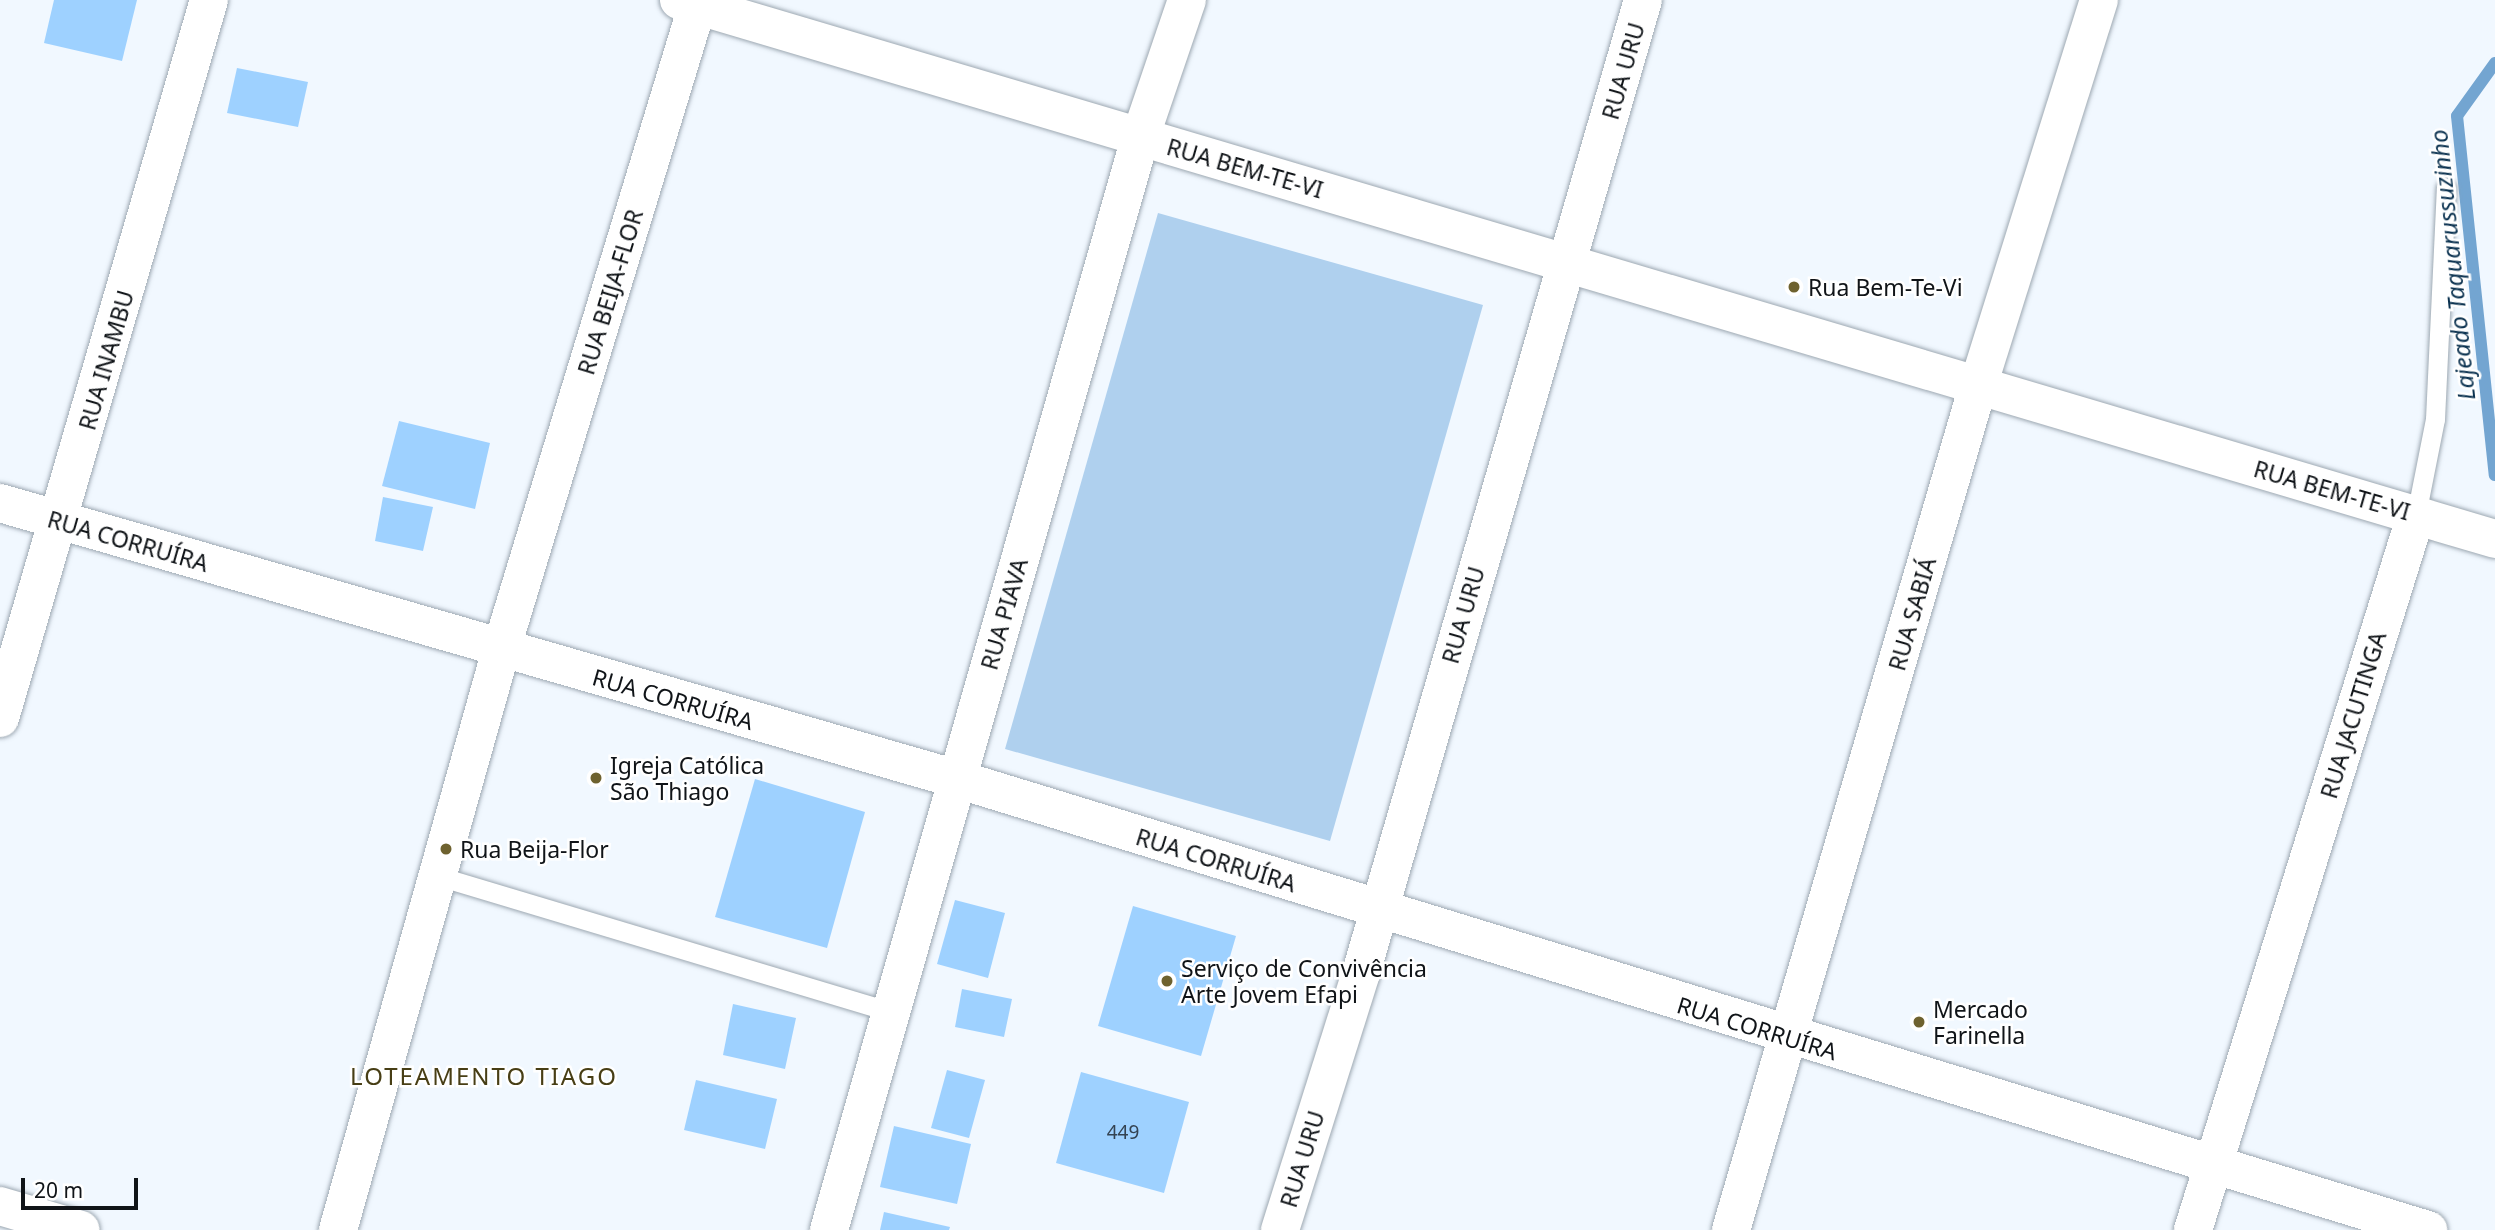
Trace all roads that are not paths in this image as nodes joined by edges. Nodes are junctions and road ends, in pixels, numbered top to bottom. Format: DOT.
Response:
graph roads {
  1 [pos="209,0"];
  2 [pos="1187,0"];
  3 [pos="1643,0"];
  4 [pos="2099,0"];
  5 [pos="692,2"];
  6 [pos="1140,138"];
  7 [pos="2445,188"];
  8 [pos="1567,261"];
  9 [pos="1978,386"];
  10 [pos="0,503"];
  11 [pos="2416,515"];
  12 [pos="60,521"];
  13 [pos="2495,538"];
  14 [pos="501,650"];
  15 [pos="0,719"];
  16 [pos="957,779"];
  17 [pos="438,876"];
  18 [pos="1376,910"];
  19 [pos="891,1012"];
  20 [pos="1789,1038"];
  21 [pos="2212,1165"];
  22 [pos="0,1206"];
  23 [pos="81,1230"];
  24 [pos="338,1230"];
  25 [pos="829,1230"];
  26 [pos="1280,1230"];
  27 [pos="1731,1230"];
  28 [pos="2193,1230"];
  29 [pos="2428,1230"];
  1 -- 12 [label="street, RUA INAMBU"];
  2 -- 6 [label="street, RUA PIAVA"];
  3 -- 8 [label="street, RUA URU"];
  4 -- 9 [label="street, RUA SABIÁ"];
  5 -- 6 [label="street, RUA BEM-TE-VI"];
  5 -- 14 [label="street, RUA BEIJA-FLOR"];
  6 -- 8 [label="street, RUA BEM-TE-VI"];
  6 -- 16 [label="street, RUA PIAVA"];
  7 -- 11 [label="lane, RUA JACUTINGA"];
  8 -- 9 [label="street, RUA BEM-TE-VI"];
  8 -- 18 [label="street, RUA URU"];
  9 -- 11 [label="street, RUA BEM-TE-VI"];
  9 -- 20 [label="street, RUA SABIÁ"];
  10 -- 12 [label="street, RUA CORRUÍRA"];
  11 -- 13 [label="street, RUA BEM-TE-VI"];
  11 -- 21 [label="street, RUA JACUTINGA"];
  12 -- 14 [label="street, RUA CORRUÍRA"];
  12 -- 15 [label="street, RUA INAMBU"];
  14 -- 16 [label="street, RUA CORRUÍRA"];
  14 -- 17 [label="street, RUA BEIJA-FLOR"];
  16 -- 18 [label="street, RUA CORRUÍRA"];
  16 -- 19 [label="street, RUA PIAVA"];
  17 -- 19 [label="lane"];
  17 -- 24 [label="street, RUA BEIJA-FLOR"];
  18 -- 20 [label="street, RUA CORRUÍRA"];
  18 -- 26 [label="street, RUA URU"];
  19 -- 25 [label="street, RUA PIAVA"];
  20 -- 21 [label="street, RUA CORRUÍRA"];
  20 -- 27 [label="street, RUA SABIÁ"];
  21 -- 28 [label="street, RUA JACUTINGA"];
  21 -- 29 [label="street, RUA CORRUÍRA"];
  22 -- 23 [label="street"];
}
